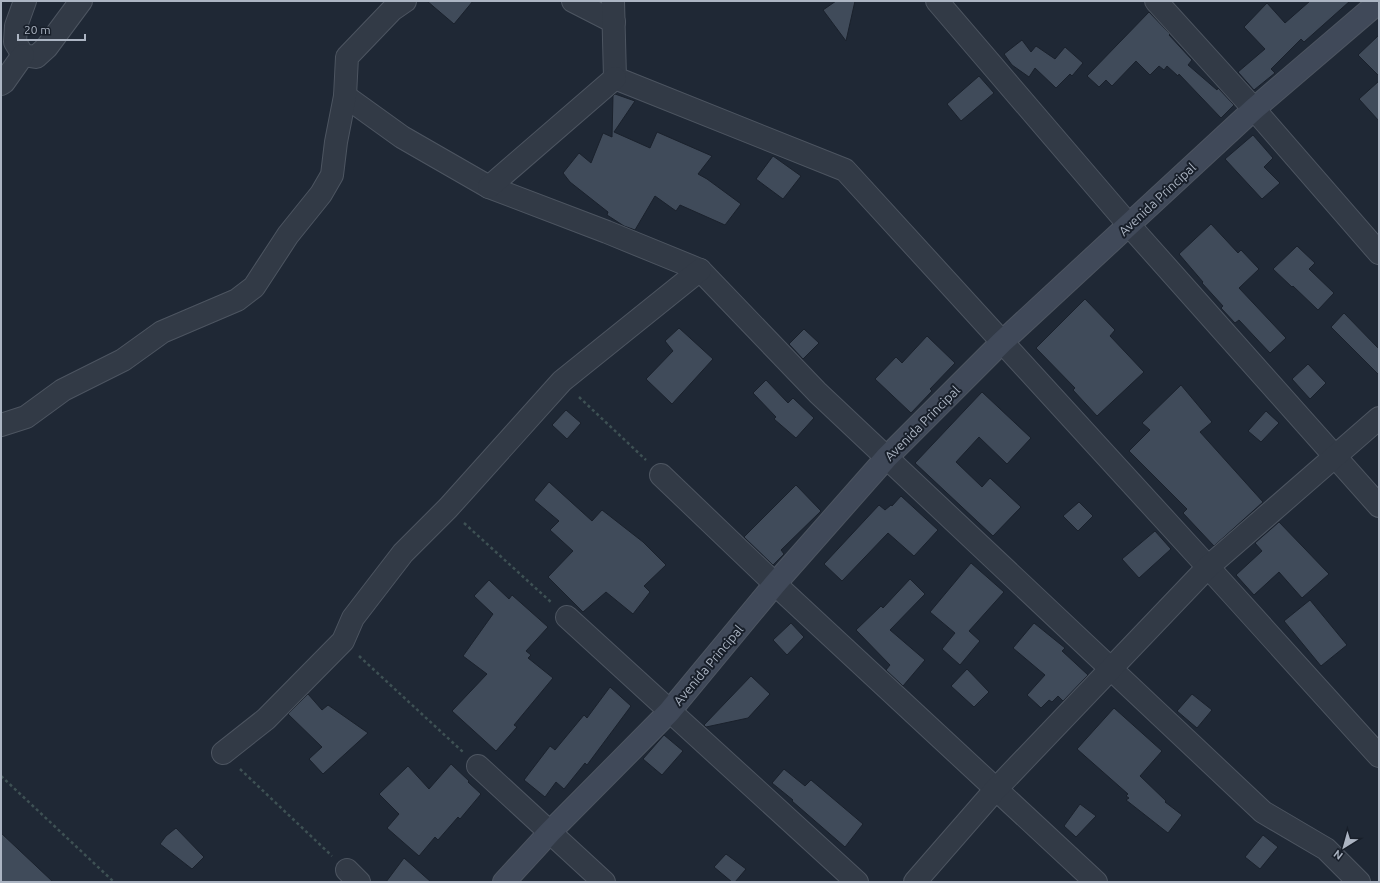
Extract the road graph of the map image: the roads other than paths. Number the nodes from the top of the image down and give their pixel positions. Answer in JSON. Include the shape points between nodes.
{"nodes":[{"id":1,"x":25,"y":1,"type":"edge"},
{"id":2,"x":81,"y":1,"type":"edge"},
{"id":3,"x":405,"y":1,"type":"edge"},
{"id":4,"x":573,"y":1,"type":"edge"},
{"id":5,"x":613,"y":1,"type":"edge"},
{"id":6,"x":1156,"y":1,"type":"edge"},
{"id":7,"x":1379,"y":2,"type":"edge"},
{"id":8,"x":945,"y":5,"type":"edge"},
{"id":9,"x":614,"y":22,"type":"junction"},
{"id":10,"x":23,"y":55,"type":"junction"},
{"id":11,"x":615,"y":78,"type":"junction"},
{"id":12,"x":1,"y":84,"type":"edge"},
{"id":13,"x":345,"y":96,"type":"junction"},
{"id":14,"x":1254,"y":109,"type":"junction"},
{"id":15,"x":490,"y":187,"type":"junction"},
{"id":16,"x":1129,"y":225,"type":"junction"},
{"id":17,"x":1379,"y":253,"type":"edge"},
{"id":18,"x":700,"y":270,"type":"junction"},
{"id":19,"x":1002,"y":342,"type":"junction"},
{"id":20,"x":1379,"y":418,"type":"edge"},
{"id":21,"x":1,"y":425,"type":"edge"},
{"id":22,"x":1334,"y":456,"type":"junction"},
{"id":23,"x":887,"y":458,"type":"junction"},
{"id":24,"x":661,"y":475,"type":"road end"},
{"id":25,"x":1379,"y":506,"type":"edge"},
{"id":26,"x":1208,"y":567,"type":"junction"},
{"id":27,"x":775,"y":584,"type":"junction"},
{"id":28,"x":567,"y":617,"type":"road end"},
{"id":29,"x":1112,"y":669,"type":"junction"},
{"id":30,"x":669,"y":712,"type":"junction"},
{"id":31,"x":223,"y":753,"type":"road end"},
{"id":32,"x":1379,"y":756,"type":"edge"},
{"id":33,"x":478,"y":766,"type":"road end"},
{"id":34,"x":996,"y":789,"type":"junction"},
{"id":35,"x":550,"y":832,"type":"junction"},
{"id":36,"x":504,"y":882,"type":"edge"},
{"id":37,"x":604,"y":882,"type":"edge"},
{"id":38,"x":857,"y":882,"type":"edge"},
{"id":39,"x":915,"y":882,"type":"edge"},
{"id":40,"x":1096,"y":882,"type":"edge"},
{"id":41,"x":1359,"y":882,"type":"edge"}],
"edges":[{"from":1,"to":10,"type":"street","via":[[16,26],[15,42]]},
{"from":2,"to":10,"type":"street","via":[[47,47],[36,57]]},
{"from":3,"to":13,"type":"street","via":[[392,10],[348,57]]},
{"from":4,"to":9,"type":"street"},
{"from":5,"to":9,"type":"street"},
{"from":6,"to":14,"type":"street"},
{"from":7,"to":14,"type":"street","name":"Avenida Principal"},
{"from":8,"to":16,"type":"street"},
{"from":9,"to":11,"type":"street"},
{"from":10,"to":12,"type":"street"},
{"from":11,"to":15,"type":"street"},
{"from":11,"to":19,"type":"street","via":[[845,170]]},
{"from":13,"to":15,"type":"street","via":[[402,138]]},
{"from":13,"to":21,"type":"street","via":[[332,175],[254,287],[237,300],[162,332],[123,360],[63,390],[26,417]]},
{"from":14,"to":16,"type":"street","name":"Avenida Principal"},
{"from":14,"to":17,"type":"street"},
{"from":15,"to":18,"type":"street"},
{"from":16,"to":19,"type":"street","name":"Avenida Principal"},
{"from":16,"to":22,"type":"street"},
{"from":18,"to":23,"type":"street","via":[[818,393]]},
{"from":18,"to":31,"type":"street","via":[[562,381],[448,508],[403,553],[353,618],[343,641],[266,718]]},
{"from":19,"to":23,"type":"street","name":"Avenida Principal"},
{"from":19,"to":26,"type":"street"},
{"from":20,"to":22,"type":"street"},
{"from":22,"to":25,"type":"street"},
{"from":22,"to":26,"type":"street"},
{"from":23,"to":27,"type":"street","name":"Avenida Principal"},
{"from":23,"to":29,"type":"street"},
{"from":24,"to":27,"type":"street"},
{"from":26,"to":29,"type":"street"},
{"from":26,"to":32,"type":"street"},
{"from":27,"to":30,"type":"street","name":"Avenida Principal"},
{"from":27,"to":34,"type":"street"},
{"from":28,"to":30,"type":"street"},
{"from":29,"to":34,"type":"street"},
{"from":29,"to":41,"type":"street","via":[[1263,812],[1326,849]]},
{"from":30,"to":35,"type":"street","name":"Avenida Principal"},
{"from":30,"to":38,"type":"street"},
{"from":33,"to":35,"type":"street"},
{"from":34,"to":39,"type":"street"},
{"from":34,"to":40,"type":"street"},
{"from":35,"to":36,"type":"street","name":"Avenida Principal"},
{"from":35,"to":37,"type":"street"}]}
